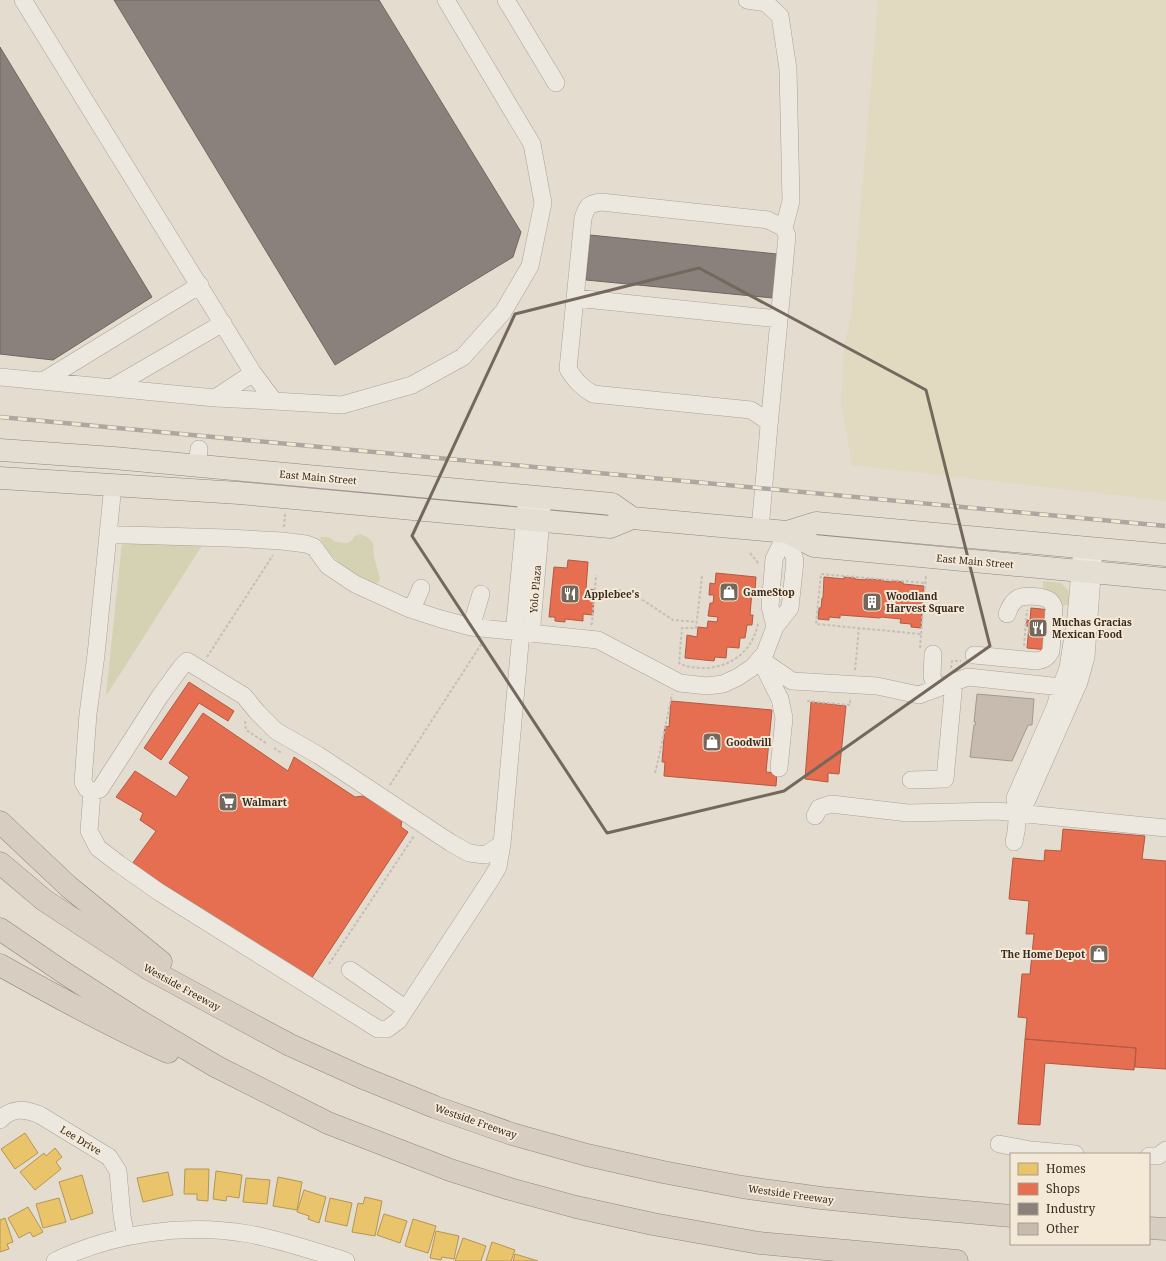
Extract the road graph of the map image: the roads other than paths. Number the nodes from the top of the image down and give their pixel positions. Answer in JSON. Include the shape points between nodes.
{"nodes":[{"id":1,"x":23,"y":0,"type":"edge"},
{"id":2,"x":446,"y":0,"type":"edge"},
{"id":3,"x":506,"y":0,"type":"edge"},
{"id":4,"x":747,"y":0,"type":"edge"},
{"id":5,"x":556,"y":83,"type":"dead end"},
{"id":6,"x":784,"y":228,"type":"junction"},
{"id":7,"x":200,"y":285,"type":"junction"},
{"id":8,"x":575,"y":298,"type":"junction"},
{"id":9,"x":779,"y":319,"type":"junction"},
{"id":10,"x":223,"y":323,"type":"junction"},
{"id":11,"x":254,"y":373,"type":"junction"},
{"id":12,"x":0,"y":377,"type":"edge"},
{"id":13,"x":43,"y":382,"type":"junction"},
{"id":14,"x":111,"y":388,"type":"junction"},
{"id":15,"x":216,"y":398,"type":"junction"},
{"id":16,"x":274,"y":401,"type":"junction"},
{"id":17,"x":769,"y":426,"type":"junction"},
{"id":18,"x":0,"y":450,"type":"edge"},
{"id":19,"x":0,"y":478,"type":"edge"},
{"id":20,"x":113,"y":485,"type":"junction"},
{"id":21,"x":535,"y":497,"type":"junction"},
{"id":22,"x":632,"y":518,"type":"junction"},
{"id":23,"x":533,"y":520,"type":"junction"},
{"id":24,"x":760,"y":529,"type":"junction"},
{"id":25,"x":787,"y":532,"type":"junction"},
{"id":26,"x":108,"y":535,"type":"junction"},
{"id":27,"x":1088,"y":548,"type":"junction"},
{"id":28,"x":1166,"y":556,"type":"edge"},
{"id":29,"x":1086,"y":572,"type":"junction"},
{"id":30,"x":1166,"y":579,"type":"edge"},
{"id":31,"x":421,"y":588,"type":"dead end"},
{"id":32,"x":481,"y":594,"type":"dead end"},
{"id":33,"x":410,"y":609,"type":"junction"},
{"id":34,"x":1007,"y":614,"type":"dead end"},
{"id":35,"x":471,"y":627,"type":"junction"},
{"id":36,"x":521,"y":632,"type":"junction"},
{"id":37,"x":934,"y":654,"type":"dead end"},
{"id":38,"x":974,"y":655,"type":"dead end"},
{"id":39,"x":760,"y":659,"type":"junction"},
{"id":40,"x":954,"y":682,"type":"junction"},
{"id":41,"x":1061,"y":687,"type":"junction"},
{"id":42,"x":936,"y":689,"type":"junction"},
{"id":43,"x":779,"y":768,"type":"dead end"},
{"id":44,"x":911,"y":780,"type":"dead end"},
{"id":45,"x":92,"y":792,"type":"junction"},
{"id":46,"x":1018,"y":813,"type":"junction"},
{"id":47,"x":815,"y":816,"type":"dead end"},
{"id":48,"x":0,"y":822,"type":"edge"},
{"id":49,"x":1166,"y":828,"type":"edge"},
{"id":50,"x":1014,"y":842,"type":"dead end"},
{"id":51,"x":502,"y":844,"type":"junction"},
{"id":52,"x":0,"y":863,"type":"edge"},
{"id":53,"x":0,"y":929,"type":"edge"},
{"id":54,"x":0,"y":965,"type":"edge"},
{"id":55,"x":350,"y":970,"type":"dead end"},
{"id":56,"x":219,"y":1007,"type":"junction"},
{"id":57,"x":406,"y":1009,"type":"junction"},
{"id":58,"x":0,"y":1120,"type":"edge"},
{"id":59,"x":328,"y":1123,"type":"junction"},
{"id":60,"x":999,"y":1144,"type":"dead end"},
{"id":61,"x":1166,"y":1150,"type":"edge"},
{"id":62,"x":1064,"y":1153,"type":"edge"},
{"id":63,"x":1150,"y":1156,"type":"edge"},
{"id":64,"x":1010,"y":1216,"type":"edge"},
{"id":65,"x":1150,"y":1228,"type":"edge"},
{"id":66,"x":1166,"y":1229,"type":"edge"},
{"id":67,"x":126,"y":1237,"type":"junction"},
{"id":68,"x":55,"y":1261,"type":"edge"},
{"id":69,"x":346,"y":1261,"type":"edge"},
{"id":70,"x":957,"y":1261,"type":"edge"}],
"edges":[{"from":1,"to":7,"type":"street"},
{"from":2,"to":16,"type":"street","via":[[532,144],[543,203],[530,266],[503,312],[463,357],[412,385],[342,405]]},
{"from":3,"to":5,"type":"street"},
{"from":4,"to":6,"type":"street","via":[[766,3],[780,16],[788,69],[790,140],[791,201]]},
{"from":6,"to":8,"type":"street","via":[[768,220],[591,203],[582,218]]},
{"from":6,"to":9,"type":"street","via":[[787,236]]},
{"from":7,"to":10,"type":"street"},
{"from":7,"to":13,"type":"street"},
{"from":8,"to":9,"type":"street"},
{"from":8,"to":17,"type":"street","via":[[568,369],[582,388],[593,394],[751,410],[766,420]]},
{"from":9,"to":17,"type":"street"},
{"from":10,"to":11,"type":"street"},
{"from":10,"to":14,"type":"street"},
{"from":11,"to":15,"type":"street"},
{"from":11,"to":16,"type":"street"},
{"from":12,"to":13,"type":"street"},
{"from":13,"to":14,"type":"street"},
{"from":14,"to":15,"type":"street"},
{"from":15,"to":16,"type":"street"},
{"from":17,"to":24,"type":"street"},
{"from":18,"to":21,"type":"main road","name":"East Main Street","via":[[198,457]]},
{"from":19,"to":20,"type":"main road","name":"East Main Street"},
{"from":20,"to":23,"type":"main road","name":"East Main Street","via":[[239,493]]},
{"from":20,"to":26,"type":"street"},
{"from":21,"to":22,"type":"main road","name":"East Main Street","via":[[612,504]]},
{"from":21,"to":23,"type":"street","name":"Yolo Plaza"},
{"from":22,"to":23,"type":"main road","name":"East Main Street","via":[[610,527]]},
{"from":22,"to":24,"type":"main road","name":"East Main Street"},
{"from":23,"to":36,"type":"street","name":"Yolo Plaza","via":[[515,623]]},
{"from":24,"to":25,"type":"main road","name":"East Main Street"},
{"from":25,"to":27,"type":"main road","name":"East Main Street","via":[[816,523]]},
{"from":25,"to":29,"type":"main road","name":"East Main Street","via":[[814,546]]},
{"from":25,"to":39,"type":"street","via":[[774,559],[770,606],[775,627]]},
{"from":26,"to":33,"type":"street","via":[[306,544],[314,547],[328,566],[355,584]]},
{"from":26,"to":45,"type":"street","via":[[83,782],[86,789]]},
{"from":27,"to":28,"type":"main road","name":"East Main Street"},
{"from":27,"to":29,"type":"street"},
{"from":29,"to":30,"type":"main road","name":"East Main Street"},
{"from":29,"to":41,"type":"street","via":[[1070,659]]},
{"from":29,"to":46,"type":"street","via":[[1086,657],[1079,682],[1027,800]]},
{"from":31,"to":33,"type":"street"},
{"from":32,"to":35,"type":"street"},
{"from":33,"to":35,"type":"street"},
{"from":34,"to":38,"type":"street","via":[[1014,601],[1024,596],[1041,597],[1052,602],[1054,608],[1049,655],[1042,660]]},
{"from":35,"to":36,"type":"street"},
{"from":36,"to":39,"type":"street","via":[[598,640],[678,682],[707,686],[723,684],[738,677]]},
{"from":36,"to":51,"type":"street"},
{"from":37,"to":42,"type":"street","via":[[932,676]]},
{"from":39,"to":42,"type":"street","via":[[792,681],[877,686],[919,695]]},
{"from":39,"to":43,"type":"street","via":[[780,699],[784,718]]},
{"from":40,"to":41,"type":"street","via":[[968,677]]},
{"from":40,"to":42,"type":"street"},
{"from":40,"to":44,"type":"street","via":[[946,779]]},
{"from":41,"to":46,"type":"street","via":[[1055,707],[1014,798]]},
{"from":45,"to":51,"type":"street","via":[[100,789],[160,696],[187,662],[244,696],[276,731],[318,755],[445,839],[469,852],[485,855]]},
{"from":45,"to":57,"type":"street","via":[[89,831],[98,848],[124,868],[378,1029],[387,1029],[398,1021]]},
{"from":46,"to":47,"type":"street","via":[[908,813],[831,804],[819,808]]},
{"from":46,"to":49,"type":"street"},
{"from":46,"to":50,"type":"street"},
{"from":48,"to":56,"type":"highway","via":[[69,887]]},
{"from":51,"to":57,"type":"street","via":[[498,867]]},
{"from":52,"to":56,"type":"highway","name":"Westside Freeway","via":[[44,900],[149,969]]},
{"from":53,"to":59,"type":"highway","via":[[136,1019],[217,1067]]},
{"from":54,"to":59,"type":"highway","via":[[129,1035]]},
{"from":55,"to":57,"type":"street"},
{"from":56,"to":64,"type":"highway","name":"Westside Freeway","via":[[290,1044],[435,1107],[512,1134],[565,1148],[663,1172],[742,1187],[821,1198]]},
{"from":58,"to":67,"type":"street","name":"Lee Drive","via":[[15,1111],[28,1110],[109,1157],[118,1171]]},
{"from":59,"to":70,"type":"highway","via":[[450,1170],[510,1189],[653,1224],[759,1243]]},
{"from":60,"to":62,"type":"street"},
{"from":61,"to":63,"type":"street","via":[[1158,1156]]},
{"from":65,"to":66,"type":"highway"},
{"from":67,"to":68,"type":"street","via":[[85,1248]]},
{"from":67,"to":69,"type":"street","via":[[189,1230],[248,1234]]}]}
